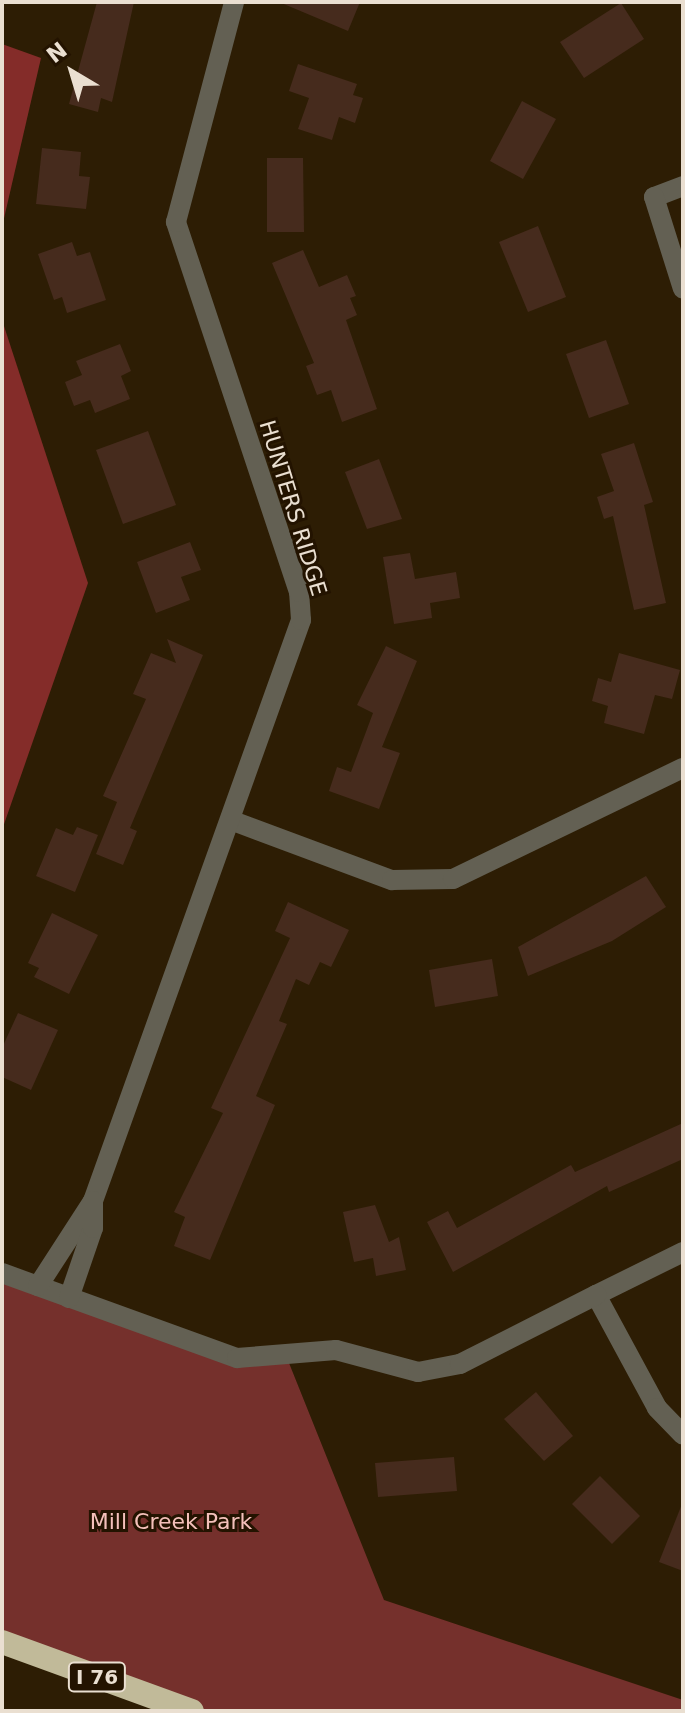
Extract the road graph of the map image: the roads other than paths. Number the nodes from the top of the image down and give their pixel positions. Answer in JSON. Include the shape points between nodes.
{"nodes":[{"id":1,"x":234,"y":2,"type":"edge"},
{"id":2,"x":683,"y":186,"type":"edge"},
{"id":3,"x":683,"y":289,"type":"edge"},
{"id":4,"x":683,"y":768,"type":"edge"},
{"id":5,"x":233,"y":821,"type":"junction"},
{"id":6,"x":93,"y":1201,"type":"junction"},
{"id":7,"x":683,"y":1252,"type":"edge"},
{"id":8,"x":2,"y":1273,"type":"edge"},
{"id":9,"x":38,"y":1286,"type":"junction"},
{"id":10,"x":596,"y":1295,"type":"junction"},
{"id":11,"x":69,"y":1298,"type":"junction"},
{"id":12,"x":683,"y":1435,"type":"edge"},
{"id":13,"x":2,"y":1642,"type":"edge"},
{"id":14,"x":192,"y":1711,"type":"edge"}],
"edges":[{"from":1,"to":5,"type":"street","name":"HUNTERS RIDGE","via":[[176,222],[299,592],[301,620]]},
{"from":2,"to":3,"type":"street","via":[[654,197]]},
{"from":4,"to":5,"type":"street","via":[[453,879],[392,880]]},
{"from":5,"to":6,"type":"street","name":"HUNTERS RIDGE"},
{"from":6,"to":9,"type":"street","name":"HUNTERS RIDGE"},
{"from":6,"to":11,"type":"street","name":"HUNTERS RIDGE","via":[[93,1228]]},
{"from":7,"to":10,"type":"street"},
{"from":8,"to":9,"type":"street"},
{"from":9,"to":11,"type":"street"},
{"from":10,"to":11,"type":"street","via":[[460,1364],[418,1372],[336,1350],[237,1358]]},
{"from":10,"to":12,"type":"street","via":[[657,1408]]},
{"from":13,"to":14,"type":"highway","number":"I 76"}]}
